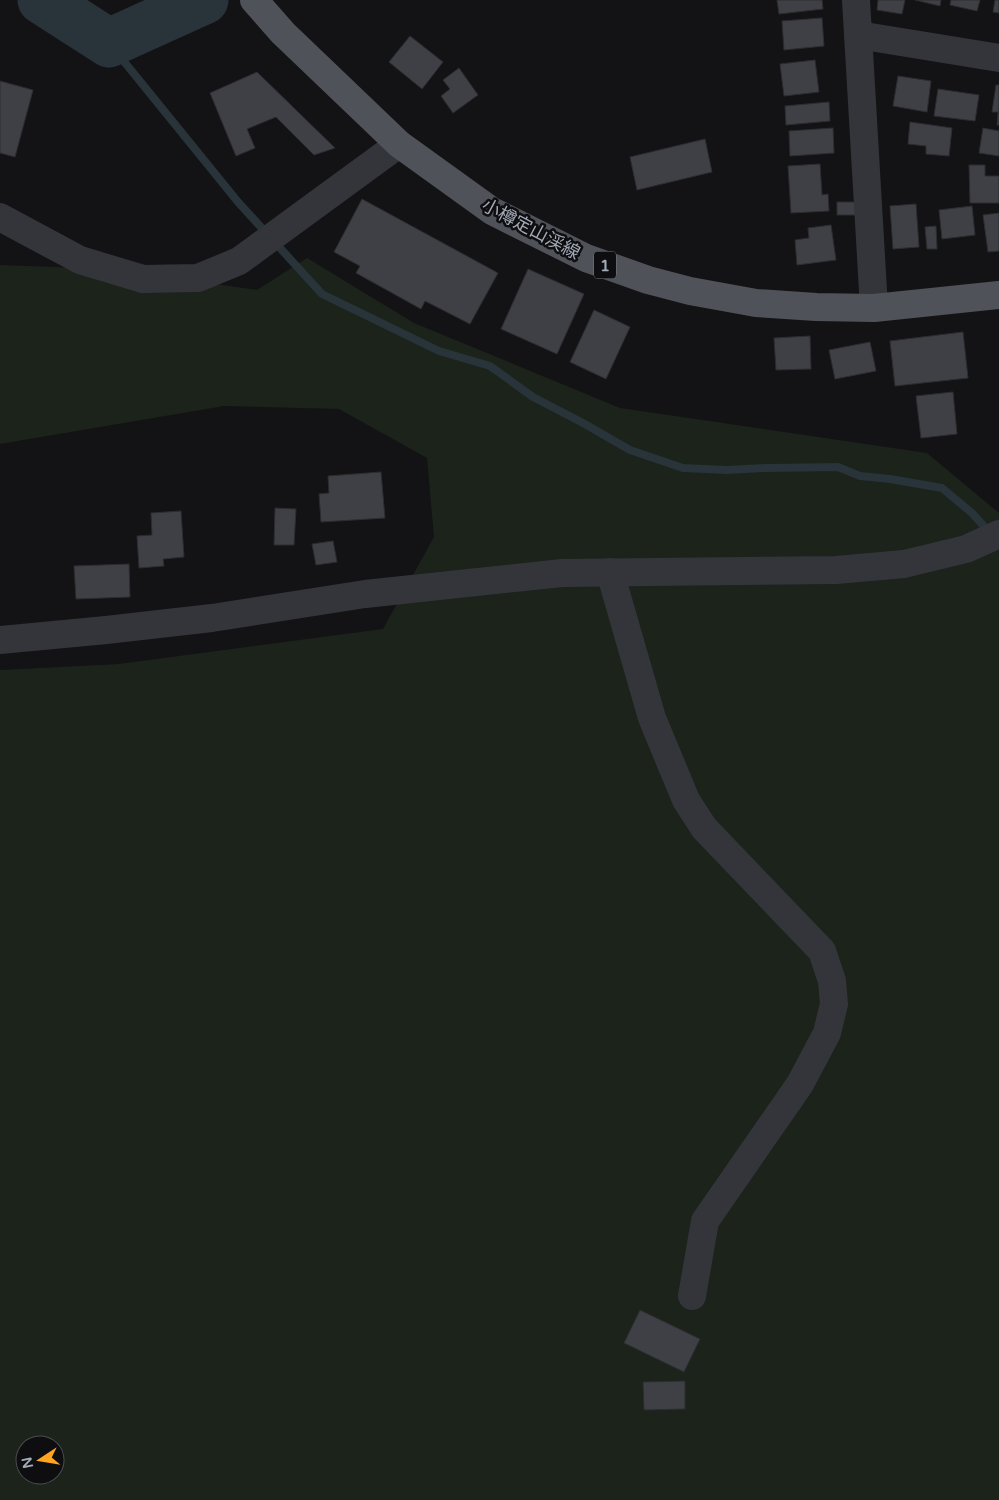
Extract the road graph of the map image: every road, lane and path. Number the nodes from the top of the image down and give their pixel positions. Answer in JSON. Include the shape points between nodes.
{"nodes":[{"id":1,"x":254,"y":0,"type":"edge"},
{"id":2,"x":856,"y":0,"type":"edge"},
{"id":3,"x":858,"y":35,"type":"junction"},
{"id":4,"x":999,"y":58,"type":"edge"},
{"id":5,"x":399,"y":144,"type":"junction"},
{"id":6,"x":0,"y":217,"type":"edge"},
{"id":7,"x":999,"y":295,"type":"edge"},
{"id":8,"x":874,"y":308,"type":"junction"},
{"id":9,"x":999,"y":534,"type":"edge"},
{"id":10,"x":610,"y":572,"type":"junction"},
{"id":11,"x":0,"y":640,"type":"edge"},
{"id":12,"x":692,"y":1296,"type":"dead end"}],
"edges":[{"from":1,"to":5,"type":"main road","name":"小樽定山渓線","number":"1"},
{"from":2,"to":3,"type":"street"},
{"from":3,"to":4,"type":"street"},
{"from":3,"to":8,"type":"street"},
{"from":5,"to":6,"type":"street","via":[[239,261],[198,278],[143,279],[80,260]]},
{"from":5,"to":8,"type":"main road","name":"小樽定山渓線","number":"1","via":[[492,211],[586,258],[648,280],[756,303]]},
{"from":7,"to":8,"type":"main road","name":"小樽定山渓線","number":"1"},
{"from":9,"to":10,"type":"street","via":[[966,549],[904,564],[836,570]]},
{"from":10,"to":11,"type":"street","via":[[562,573],[365,594],[212,618]]},
{"from":10,"to":12,"type":"street","via":[[652,718],[686,800],[704,828],[822,951],[832,981],[834,1004],[827,1033],[800,1084],[705,1221]]}]}
